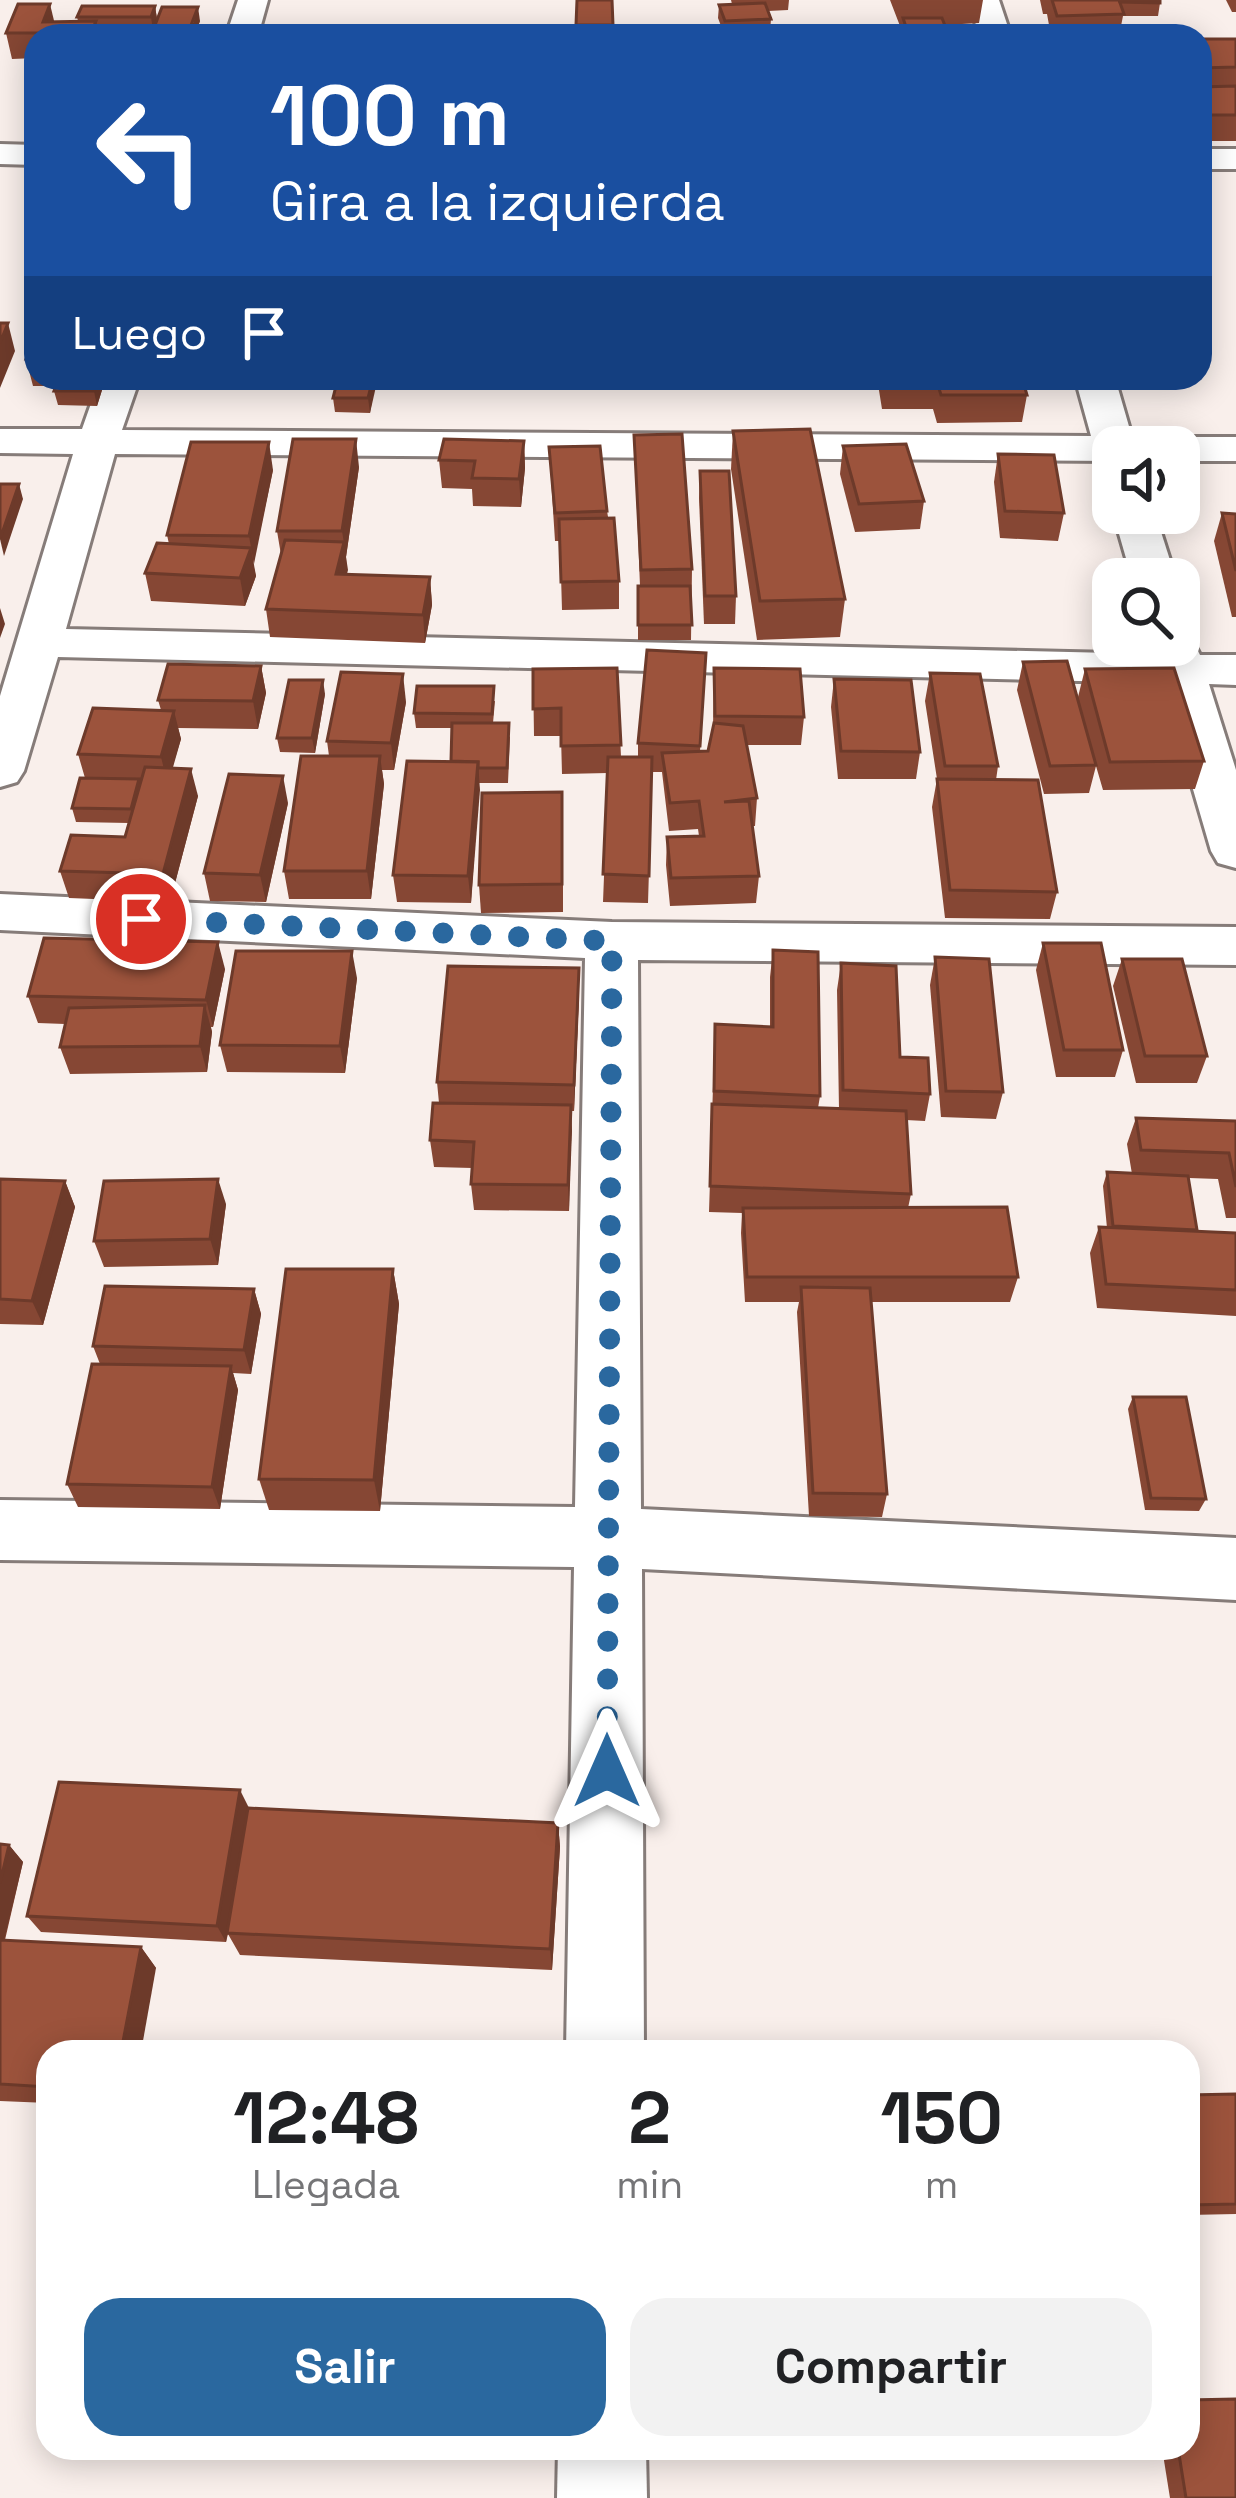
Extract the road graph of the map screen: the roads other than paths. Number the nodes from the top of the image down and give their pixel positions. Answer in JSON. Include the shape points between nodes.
{"nodes":[{"id":1,"x":116,"y":390,"type":"edge"},
{"id":2,"x":1097,"y":390,"type":"edge"},
{"id":3,"x":1107,"y":426,"type":"edge"},
{"id":4,"x":0,"y":441,"type":"edge"},
{"id":5,"x":96,"y":443,"type":"junction"},
{"id":6,"x":1092,"y":448,"type":"edge"},
{"id":7,"x":1200,"y":449,"type":"edge"},
{"id":8,"x":1236,"y":449,"type":"edge"},
{"id":9,"x":43,"y":644,"type":"junction"},
{"id":10,"x":1092,"y":656,"type":"edge"},
{"id":11,"x":1200,"y":662,"type":"edge"},
{"id":12,"x":1181,"y":666,"type":"edge"},
{"id":13,"x":1236,"y":670,"type":"edge"},
{"id":14,"x":0,"y":772,"type":"edge"},
{"id":15,"x":1236,"y":850,"type":"edge"},
{"id":16,"x":0,"y":912,"type":"edge"},
{"id":17,"x":612,"y":941,"type":"junction"},
{"id":18,"x":1236,"y":946,"type":"edge"},
{"id":19,"x":0,"y":1530,"type":"edge"},
{"id":20,"x":609,"y":1538,"type":"junction"},
{"id":21,"x":1236,"y":1569,"type":"edge"},
{"id":22,"x":605,"y":2040,"type":"edge"},
{"id":23,"x":602,"y":2460,"type":"edge"},
{"id":24,"x":602,"y":2498,"type":"edge"}],
"edges":[{"from":1,"to":5,"type":"street"},
{"from":2,"to":3,"type":"street"},
{"from":4,"to":5,"type":"street"},
{"from":5,"to":6,"type":"street"},
{"from":5,"to":9,"type":"street"},
{"from":7,"to":8,"type":"street"},
{"from":9,"to":10,"type":"street"},
{"from":9,"to":14,"type":"street"},
{"from":11,"to":13,"type":"street"},
{"from":12,"to":15,"type":"street"},
{"from":16,"to":17,"type":"street"},
{"from":17,"to":18,"type":"street"},
{"from":17,"to":20,"type":"street"},
{"from":19,"to":20,"type":"street"},
{"from":20,"to":21,"type":"street"},
{"from":20,"to":22,"type":"street"},
{"from":23,"to":24,"type":"street"}]}
